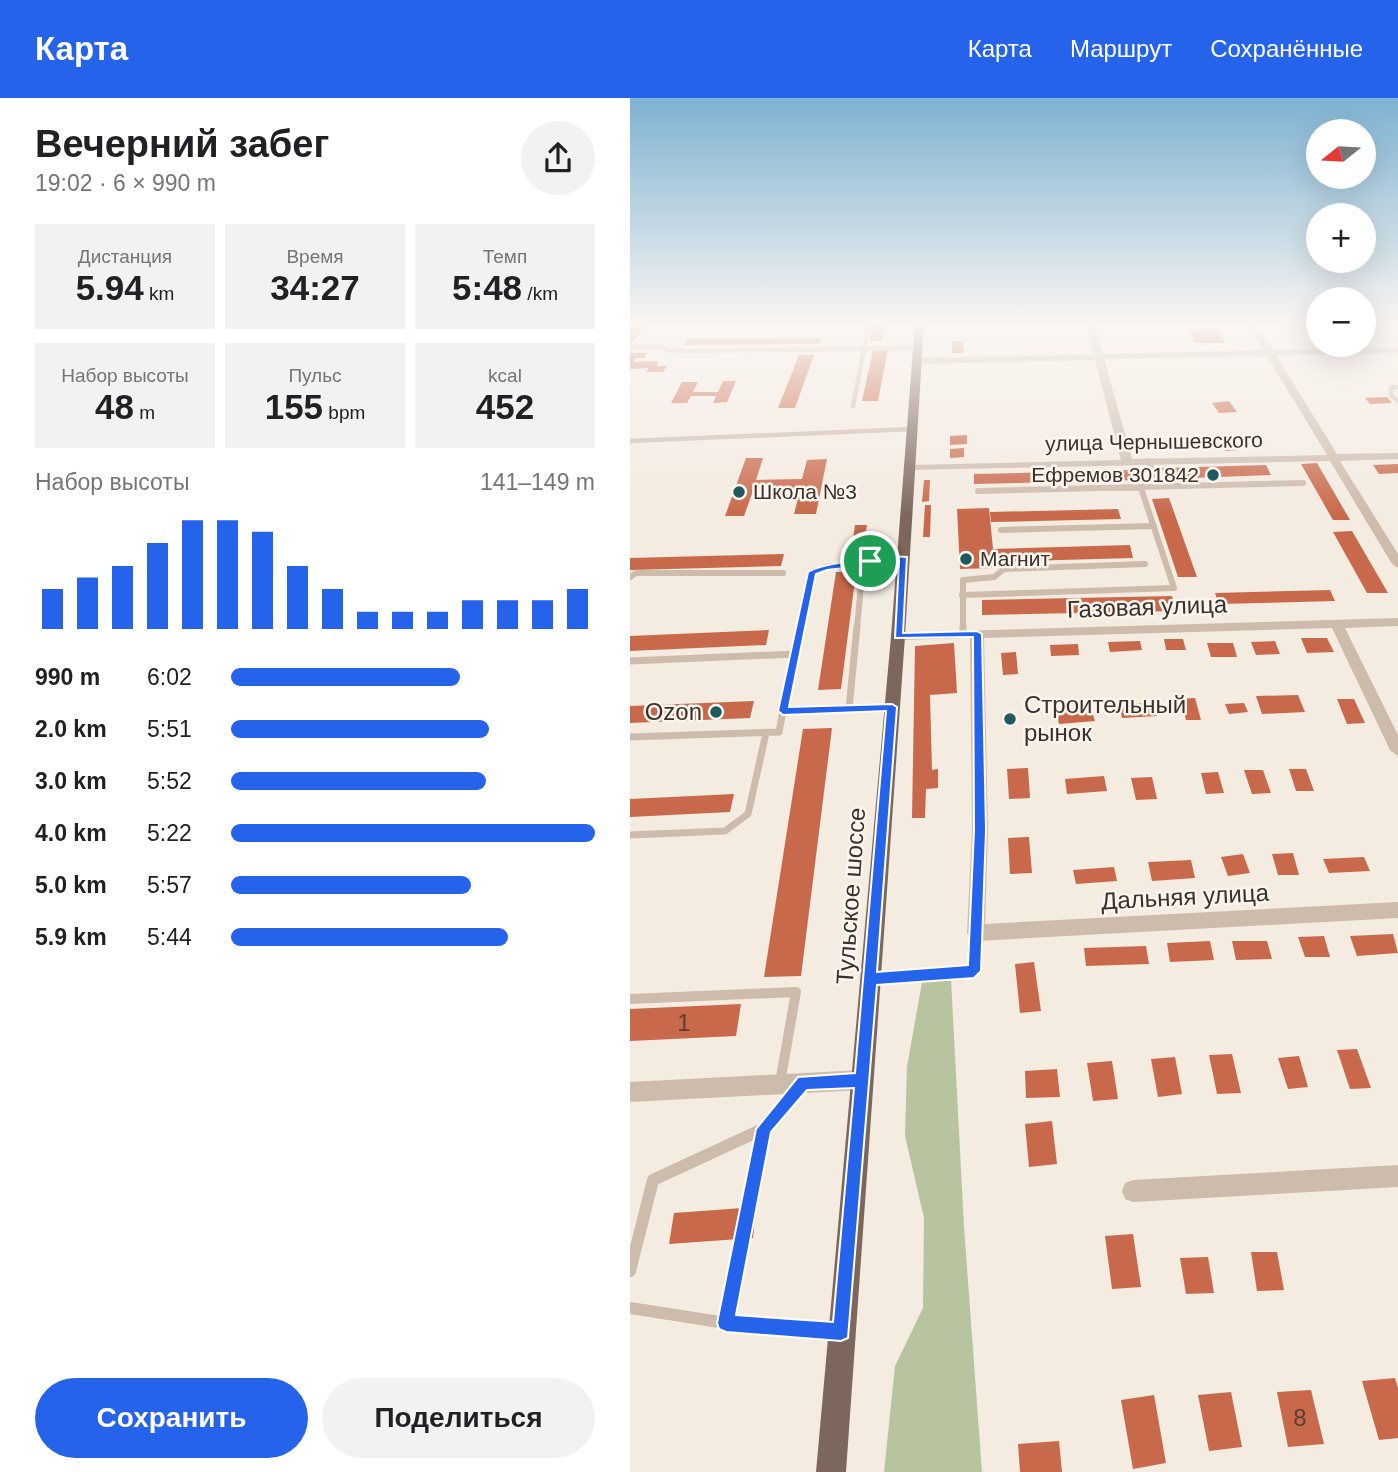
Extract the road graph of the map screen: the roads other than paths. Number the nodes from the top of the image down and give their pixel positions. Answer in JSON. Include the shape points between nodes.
{"nodes":[{"id":1,"x":857,"y":387,"type":"edge"},
{"id":2,"x":915,"y":387,"type":"edge"},
{"id":3,"x":1107,"y":387,"type":"edge"},
{"id":4,"x":1291,"y":387,"type":"edge"},
{"id":5,"x":1398,"y":387,"type":"edge"},
{"id":6,"x":1398,"y":401,"type":"edge"},
{"id":7,"x":853,"y":406,"type":"dead end"},
{"id":8,"x":912,"y":429,"type":"junction"},
{"id":9,"x":630,"y":441,"type":"edge"},
{"id":10,"x":1398,"y":456,"type":"edge"},
{"id":11,"x":1335,"y":457,"type":"junction"},
{"id":12,"x":1127,"y":461,"type":"junction"},
{"id":13,"x":1149,"y":461,"type":"junction"},
{"id":14,"x":911,"y":468,"type":"junction"},
{"id":15,"x":1303,"y":482,"type":"dead end"},
{"id":16,"x":1156,"y":487,"type":"junction"},
{"id":17,"x":1141,"y":488,"type":"junction"},
{"id":18,"x":978,"y":491,"type":"dead end"},
{"id":19,"x":1154,"y":526,"type":"junction"},
{"id":20,"x":1000,"y":530,"type":"dead end"},
{"id":21,"x":904,"y":559,"type":"junction"},
{"id":22,"x":1144,"y":564,"type":"dead end"},
{"id":23,"x":1398,"y":564,"type":"edge"},
{"id":24,"x":863,"y":565,"type":"junction"},
{"id":25,"x":783,"y":573,"type":"dead end"},
{"id":26,"x":630,"y":577,"type":"edge"},
{"id":27,"x":962,"y":594,"type":"junction"},
{"id":28,"x":1398,"y":622,"type":"edge"},
{"id":29,"x":1337,"y":624,"type":"junction"},
{"id":30,"x":970,"y":634,"type":"junction"},
{"id":31,"x":898,"y":636,"type":"junction"},
{"id":32,"x":795,"y":654,"type":"junction"},
{"id":33,"x":630,"y":661,"type":"edge"},
{"id":34,"x":892,"y":707,"type":"junction"},
{"id":35,"x":849,"y":709,"type":"junction"},
{"id":36,"x":783,"y":711,"type":"junction"},
{"id":37,"x":766,"y":733,"type":"junction"},
{"id":38,"x":630,"y":737,"type":"edge"},
{"id":39,"x":1398,"y":750,"type":"edge"},
{"id":40,"x":630,"y":835,"type":"edge"},
{"id":41,"x":1398,"y":909,"type":"edge"},
{"id":42,"x":976,"y":933,"type":"junction"},
{"id":43,"x":871,"y":979,"type":"junction"},
{"id":44,"x":630,"y":999,"type":"edge"},
{"id":45,"x":862,"y":1080,"type":"junction"},
{"id":46,"x":803,"y":1082,"type":"junction"},
{"id":47,"x":780,"y":1083,"type":"junction"},
{"id":48,"x":630,"y":1092,"type":"edge"},
{"id":49,"x":764,"y":1129,"type":"junction"},
{"id":50,"x":1398,"y":1176,"type":"edge"},
{"id":51,"x":1133,"y":1191,"type":"dead end"},
{"id":52,"x":630,"y":1271,"type":"edge"},
{"id":53,"x":630,"y":1308,"type":"edge"},
{"id":54,"x":726,"y":1323,"type":"junction"},
{"id":55,"x":841,"y":1332,"type":"junction"},
{"id":56,"x":831,"y":1472,"type":"edge"}],
"edges":[{"from":1,"to":7,"type":"lane"},
{"from":2,"to":8,"type":"main road","name":"Тульское шоссе"},
{"from":3,"to":12,"type":"street"},
{"from":4,"to":11,"type":"street"},
{"from":5,"to":6,"type":"lane","via":[[1391,388],[1391,395]]},
{"from":8,"to":9,"type":"lane"},
{"from":8,"to":14,"type":"main road","name":"Тульское шоссе"},
{"from":10,"to":11,"type":"street","name":"улица Чернышевского"},
{"from":11,"to":13,"type":"street","name":"улица Чернышевского"},
{"from":11,"to":23,"type":"street"},
{"from":12,"to":13,"type":"street","name":"улица Чернышевского"},
{"from":12,"to":14,"type":"street","name":"улица Чернышевского"},
{"from":13,"to":16,"type":"lane"},
{"from":14,"to":21,"type":"main road","name":"Тульское шоссе"},
{"from":15,"to":16,"type":"lane"},
{"from":16,"to":17,"type":"lane"},
{"from":17,"to":18,"type":"lane"},
{"from":17,"to":19,"type":"lane"},
{"from":19,"to":20,"type":"lane"},
{"from":19,"to":27,"type":"lane","via":[[1174,588]]},
{"from":21,"to":24,"type":"lane"},
{"from":21,"to":31,"type":"main road","name":"Тульское шоссе"},
{"from":22,"to":27,"type":"lane","via":[[1004,569],[994,577],[963,580]]},
{"from":24,"to":32,"type":"lane","via":[[812,572]]},
{"from":24,"to":35,"type":"lane"},
{"from":25,"to":26,"type":"lane","via":[[636,573]]},
{"from":27,"to":30,"type":"lane"},
{"from":28,"to":29,"type":"street","name":"Газовая улица"},
{"from":29,"to":30,"type":"street","name":"Газовая улица"},
{"from":29,"to":39,"type":"street"},
{"from":30,"to":31,"type":"street","name":"Газовая улица"},
{"from":30,"to":42,"type":"street","via":[[980,830]]},
{"from":31,"to":34,"type":"main road","name":"Тульское шоссе"},
{"from":32,"to":33,"type":"lane"},
{"from":32,"to":36,"type":"lane"},
{"from":34,"to":35,"type":"lane"},
{"from":34,"to":43,"type":"main road","name":"Тульское шоссе"},
{"from":35,"to":36,"type":"lane"},
{"from":36,"to":37,"type":"lane","via":[[779,732]]},
{"from":37,"to":38,"type":"lane"},
{"from":37,"to":40,"type":"lane","via":[[748,814],[725,831]]},
{"from":41,"to":42,"type":"street","name":"Дальняя улица"},
{"from":42,"to":43,"type":"lane","via":[[974,971]]},
{"from":43,"to":45,"type":"main road","name":"Тульское шоссе"},
{"from":44,"to":47,"type":"lane","via":[[796,992]]},
{"from":45,"to":46,"type":"street"},
{"from":45,"to":55,"type":"main road","name":"Тульское шоссе"},
{"from":46,"to":47,"type":"street"},
{"from":46,"to":49,"type":"lane"},
{"from":47,"to":48,"type":"street"},
{"from":49,"to":52,"type":"lane","via":[[653,1180]]},
{"from":49,"to":54,"type":"lane"},
{"from":50,"to":51,"type":"street"},
{"from":53,"to":54,"type":"lane"},
{"from":54,"to":55,"type":"lane"},
{"from":55,"to":56,"type":"main road","name":"Тульское шоссе"}]}
